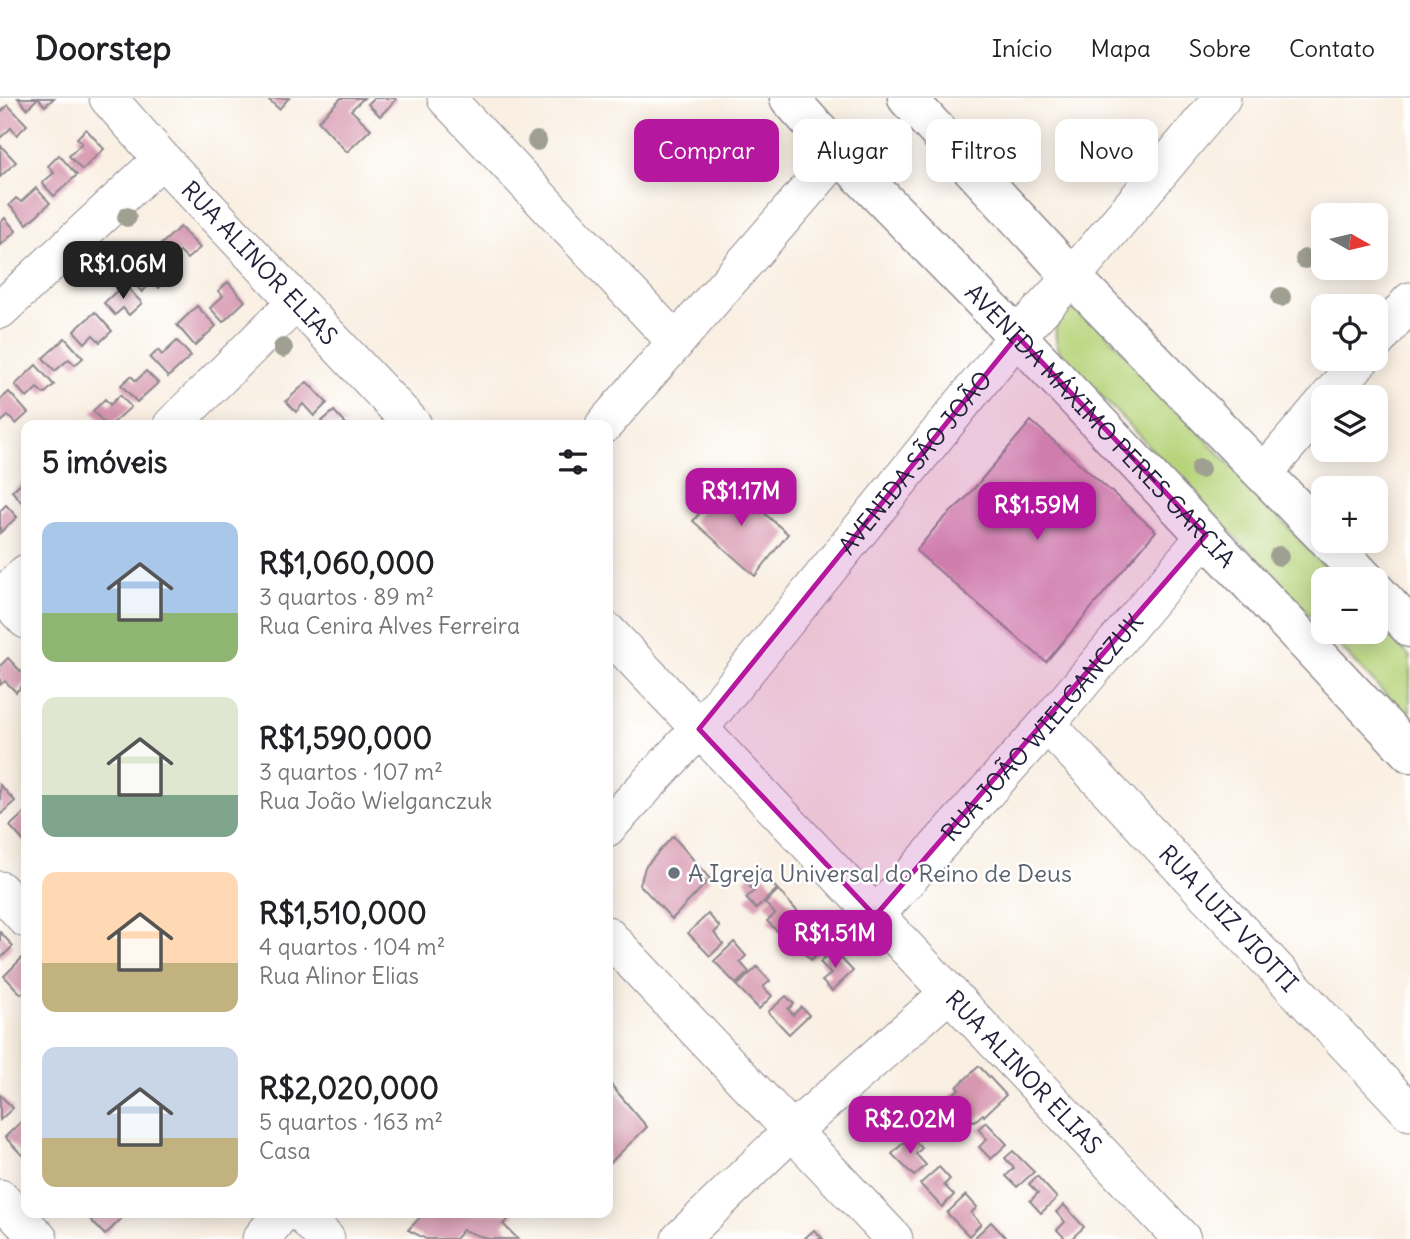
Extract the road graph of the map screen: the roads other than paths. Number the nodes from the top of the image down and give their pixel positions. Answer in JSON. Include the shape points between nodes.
{"nodes":[{"id":1,"x":108,"y":98,"type":"edge"},
{"id":2,"x":446,"y":98,"type":"edge"},
{"id":3,"x":789,"y":98,"type":"edge"},
{"id":4,"x":907,"y":98,"type":"edge"},
{"id":5,"x":1222,"y":98,"type":"edge"},
{"id":6,"x":808,"y":119,"type":"edge"},
{"id":7,"x":162,"y":159,"type":"junction"},
{"id":8,"x":815,"y":182,"type":"edge"},
{"id":9,"x":866,"y":182,"type":"edge"},
{"id":10,"x":1072,"y":276,"type":"junction"},
{"id":11,"x":1410,"y":301,"type":"edge"},
{"id":12,"x":296,"y":302,"type":"junction"},
{"id":13,"x":0,"y":310,"type":"edge"},
{"id":14,"x":1388,"y":328,"type":"edge"},
{"id":15,"x":1017,"y":336,"type":"junction"},
{"id":16,"x":676,"y":342,"type":"junction"},
{"id":17,"x":1351,"y":371,"type":"edge"},
{"id":18,"x":1339,"y":385,"type":"edge"},
{"id":19,"x":1311,"y":418,"type":"edge"},
{"id":20,"x":177,"y":420,"type":"edge"},
{"id":21,"x":408,"y":420,"type":"edge"},
{"id":22,"x":608,"y":420,"type":"edge"},
{"id":23,"x":1265,"y":472,"type":"junction"},
{"id":24,"x":1311,"y":522,"type":"edge"},
{"id":25,"x":1206,"y":535,"type":"junction"},
{"id":26,"x":1340,"y":553,"type":"edge"},
{"id":27,"x":1353,"y":567,"type":"edge"},
{"id":28,"x":1388,"y":604,"type":"edge"},
{"id":29,"x":1410,"y":628,"type":"edge"},
{"id":30,"x":613,"y":637,"type":"edge"},
{"id":31,"x":1046,"y":724,"type":"junction"},
{"id":32,"x":699,"y":729,"type":"junction"},
{"id":33,"x":1410,"y":753,"type":"edge"},
{"id":34,"x":613,"y":822,"type":"edge"},
{"id":35,"x":0,"y":890,"type":"edge"},
{"id":36,"x":21,"y":913,"type":"edge"},
{"id":37,"x":875,"y":916,"type":"junction"},
{"id":38,"x":613,"y":940,"type":"edge"},
{"id":39,"x":949,"y":993,"type":"junction"},
{"id":40,"x":1410,"y":1112,"type":"edge"},
{"id":41,"x":791,"y":1132,"type":"junction"},
{"id":42,"x":0,"y":1198,"type":"edge"},
{"id":43,"x":278,"y":1218,"type":"edge"},
{"id":44,"x":305,"y":1218,"type":"edge"},
{"id":45,"x":39,"y":1239,"type":"edge"},
{"id":46,"x":261,"y":1239,"type":"edge"},
{"id":47,"x":326,"y":1239,"type":"edge"},
{"id":48,"x":680,"y":1239,"type":"edge"},
{"id":49,"x":894,"y":1239,"type":"edge"},
{"id":50,"x":1182,"y":1239,"type":"edge"}],
"edges":[{"from":1,"to":7,"type":"street","name":"RUA ALINOR ELIAS"},
{"from":2,"to":16,"type":"street"},
{"from":3,"to":6,"type":"main road","name":"AVENIDA MÁXIMO PERES GARCIA"},
{"from":4,"to":10,"type":"main road"},
{"from":5,"to":10,"type":"street","name":"AVENIDA SÃO JOÃO"},
{"from":7,"to":12,"type":"street","name":"RUA ALINOR ELIAS"},
{"from":7,"to":13,"type":"street"},
{"from":8,"to":16,"type":"street"},
{"from":9,"to":15,"type":"main road","name":"AVENIDA MÁXIMO PERES GARCIA"},
{"from":10,"to":15,"type":"street","name":"AVENIDA SÃO JOÃO"},
{"from":10,"to":23,"type":"main road"},
{"from":11,"to":14,"type":"street"},
{"from":12,"to":20,"type":"street"},
{"from":12,"to":21,"type":"street","name":"RUA ALINOR ELIAS"},
{"from":15,"to":25,"type":"main road","name":"AVENIDA MÁXIMO PERES GARCIA"},
{"from":15,"to":32,"type":"street","name":"AVENIDA SÃO JOÃO"},
{"from":16,"to":22,"type":"street"},
{"from":17,"to":18,"type":"street"},
{"from":19,"to":23,"type":"street"},
{"from":23,"to":24,"type":"main road"},
{"from":25,"to":31,"type":"street","name":"RUA JOÃO WIELGANCZUK"},
{"from":25,"to":33,"type":"main road","name":"AVENIDA MÁXIMO PERES GARCIA"},
{"from":26,"to":27,"type":"main road"},
{"from":28,"to":29,"type":"main road"},
{"from":30,"to":32,"type":"street","name":"RUA ALINOR ELIAS"},
{"from":31,"to":37,"type":"street","name":"RUA JOÃO WIELGANCZUK"},
{"from":31,"to":40,"type":"street","name":"RUA LUIZ VIOTTI"},
{"from":32,"to":34,"type":"street","name":"AVENIDA SÃO JOÃO"},
{"from":32,"to":37,"type":"street","name":"RUA ALINOR ELIAS"},
{"from":35,"to":36,"type":"street"},
{"from":37,"to":39,"type":"street","name":"RUA ALINOR ELIAS"},
{"from":38,"to":41,"type":"street"},
{"from":39,"to":41,"type":"street"},
{"from":39,"to":50,"type":"street","name":"RUA ALINOR ELIAS"},
{"from":41,"to":48,"type":"street"},
{"from":41,"to":49,"type":"street"},
{"from":42,"to":45,"type":"street"},
{"from":43,"to":46,"type":"street"},
{"from":44,"to":47,"type":"street"}]}
